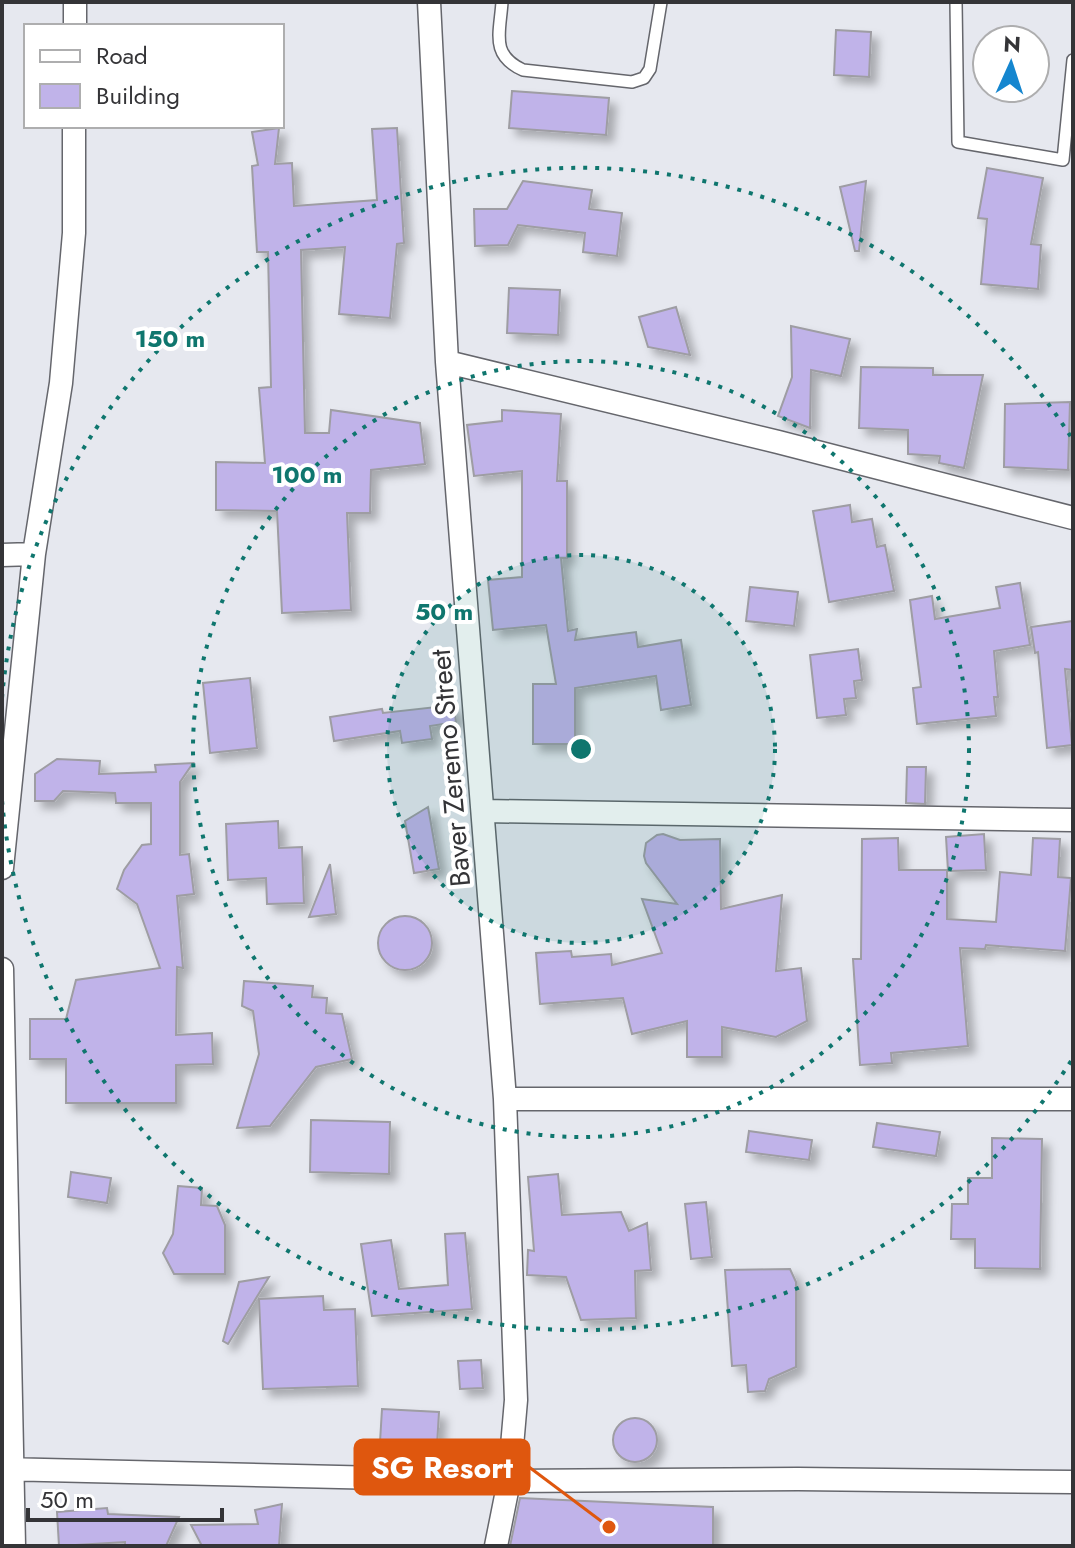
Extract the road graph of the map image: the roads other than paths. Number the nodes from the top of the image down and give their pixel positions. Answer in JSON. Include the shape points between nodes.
{"nodes":[{"id":1,"x":75,"y":2,"type":"edge"},
{"id":2,"x":429,"y":2,"type":"edge"},
{"id":3,"x":502,"y":2,"type":"edge"},
{"id":4,"x":661,"y":2,"type":"edge"},
{"id":5,"x":956,"y":2,"type":"edge"},
{"id":6,"x":75,"y":24,"type":"edge"},
{"id":7,"x":1073,"y":60,"type":"edge"},
{"id":8,"x":74,"y":128,"type":"edge"},
{"id":9,"x":447,"y":362,"type":"junction"},
{"id":10,"x":1073,"y":518,"type":"edge"},
{"id":11,"x":34,"y":554,"type":"junction"},
{"id":12,"x":2,"y":555,"type":"edge"},
{"id":13,"x":484,"y":811,"type":"junction"},
{"id":14,"x":1073,"y":820,"type":"edge"},
{"id":15,"x":2,"y":868,"type":"edge"},
{"id":16,"x":2,"y":969,"type":"edge"},
{"id":17,"x":505,"y":1099,"type":"junction"},
{"id":18,"x":1073,"y":1099,"type":"edge"},
{"id":19,"x":7,"y":1470,"type":"edge"},
{"id":20,"x":509,"y":1481,"type":"junction"},
{"id":21,"x":1073,"y":1482,"type":"edge"},
{"id":22,"x":14,"y":1546,"type":"edge"},
{"id":23,"x":496,"y":1546,"type":"edge"}],
"edges":[{"from":1,"to":6,"type":"street"},
{"from":2,"to":9,"type":"street","name":"Baver Zeremo Street"},
{"from":3,"to":4,"type":"lane","via":[[499,48],[507,63],[523,70],[632,82],[650,69]]},
{"from":5,"to":7,"type":"lane","via":[[958,142],[1063,160]]},
{"from":8,"to":11,"type":"street","via":[[74,233],[61,383]]},
{"from":9,"to":10,"type":"street"},
{"from":9,"to":13,"type":"street","name":"Baver Zeremo Street"},
{"from":11,"to":12,"type":"street"},
{"from":11,"to":15,"type":"street"},
{"from":13,"to":14,"type":"street"},
{"from":13,"to":17,"type":"street","name":"Baver Zeremo Street"},
{"from":16,"to":19,"type":"street"},
{"from":17,"to":18,"type":"street"},
{"from":17,"to":20,"type":"street","name":"Baver Zeremo Street","via":[[516,1400]]},
{"from":19,"to":20,"type":"street"},
{"from":19,"to":22,"type":"street"},
{"from":20,"to":21,"type":"street"},
{"from":20,"to":23,"type":"street","name":"Baver Zeremo Street"}]}
